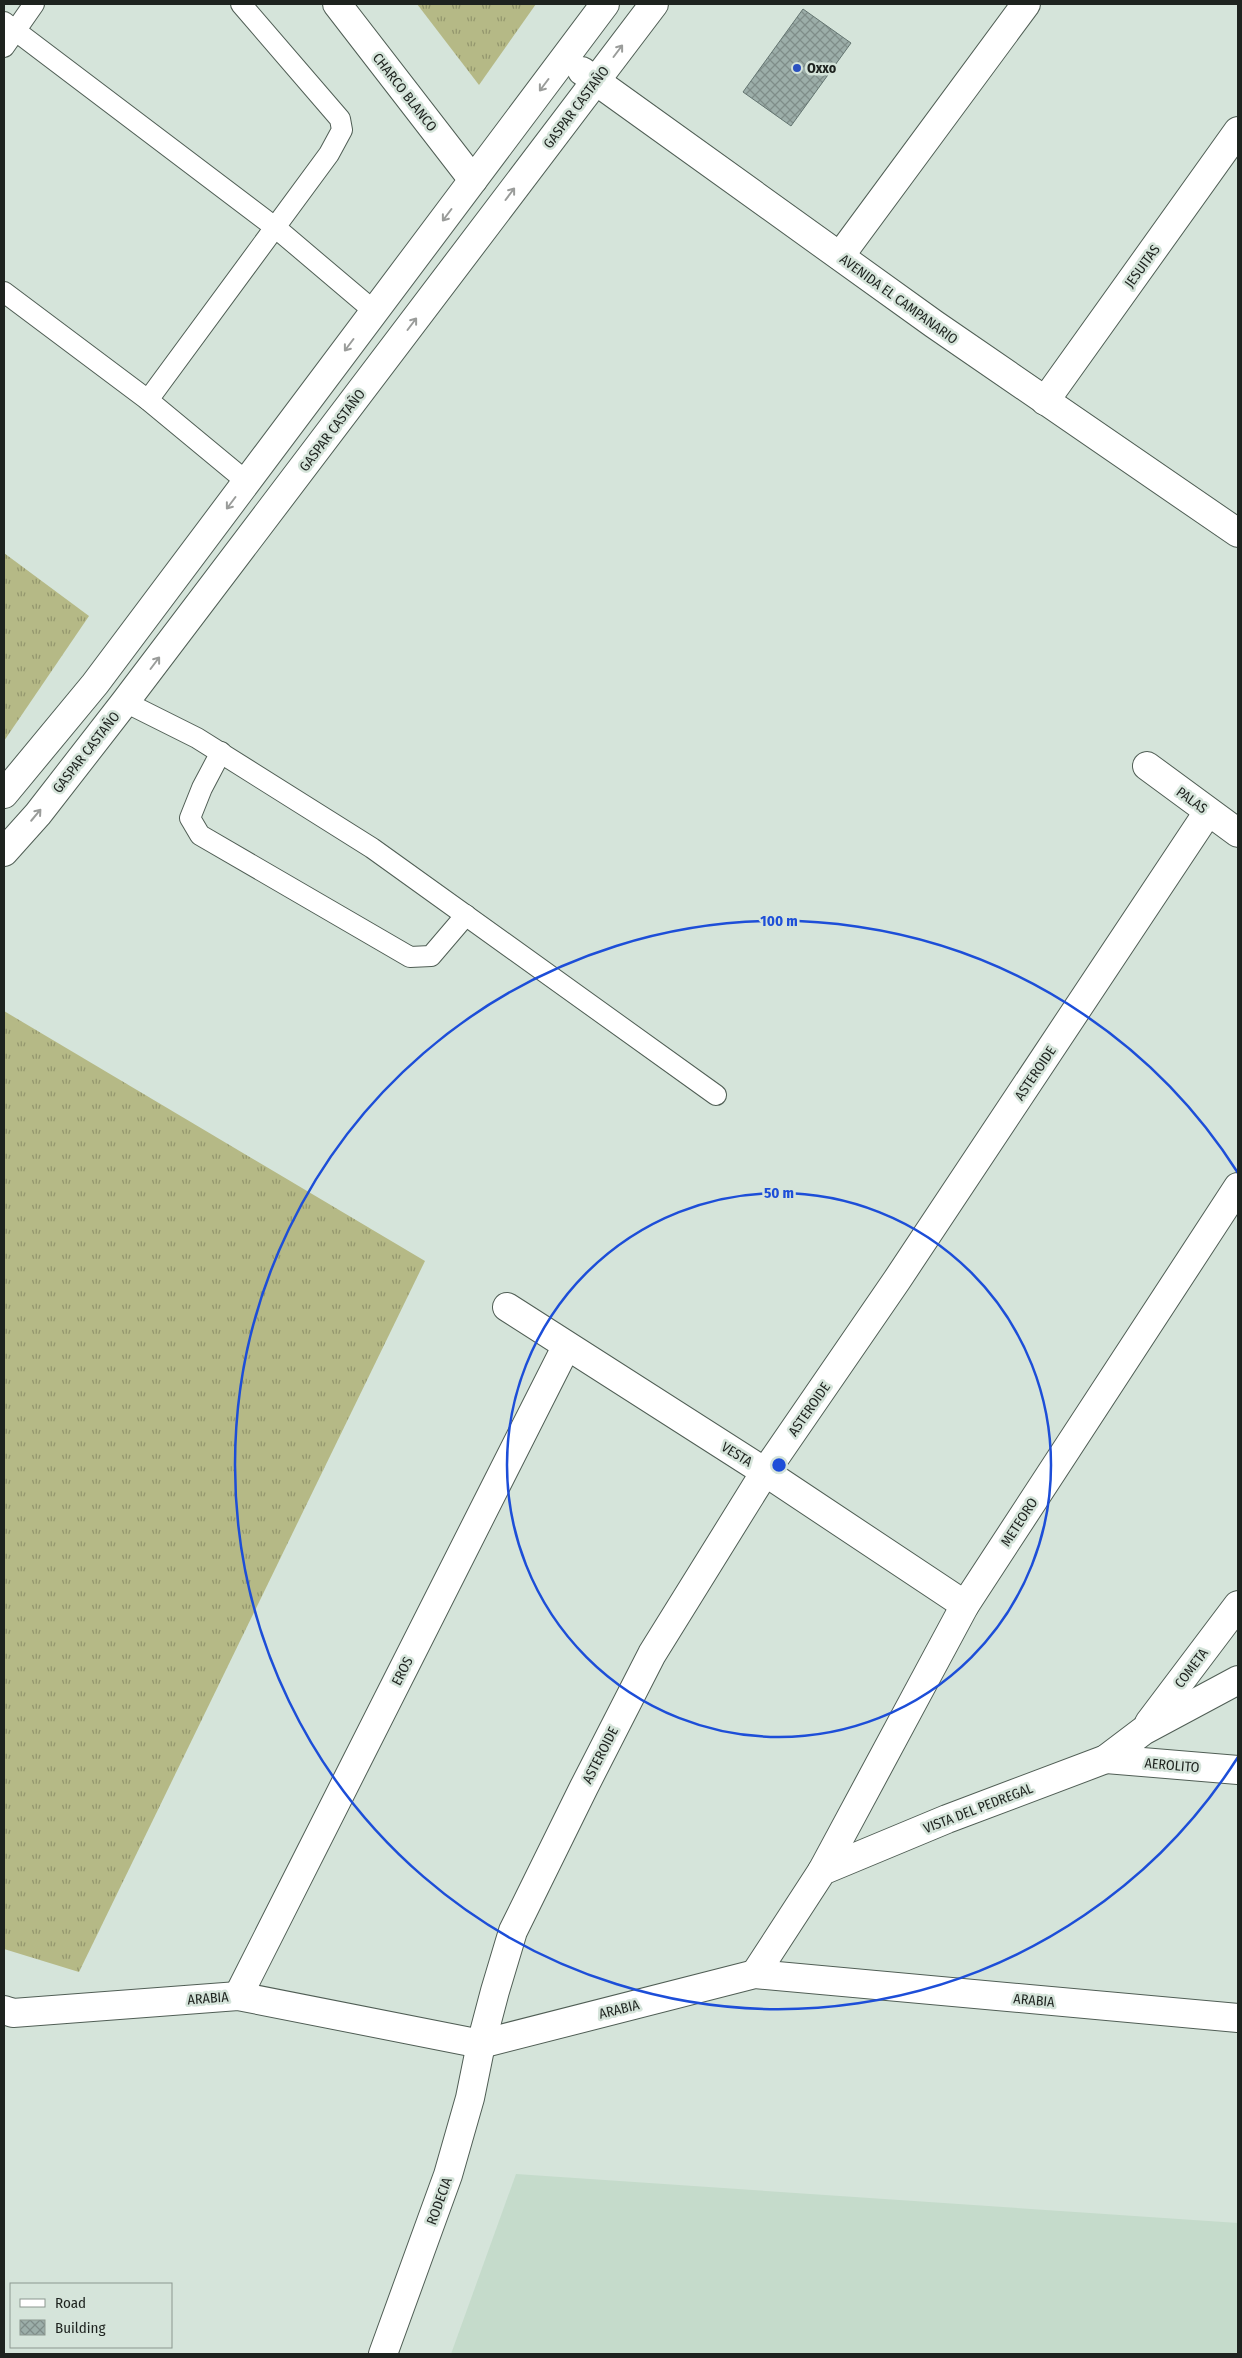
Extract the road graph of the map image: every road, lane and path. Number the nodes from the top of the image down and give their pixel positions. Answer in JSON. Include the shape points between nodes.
{"nodes":[{"id":1,"x":34,"y":4,"type":"edge"},
{"id":2,"x":241,"y":4,"type":"edge"},
{"id":3,"x":337,"y":4,"type":"edge"},
{"id":4,"x":605,"y":4,"type":"edge"},
{"id":5,"x":654,"y":4,"type":"edge"},
{"id":6,"x":1026,"y":4,"type":"edge"},
{"id":7,"x":10,"y":26,"type":"edge"},
{"id":8,"x":4,"y":47,"type":"edge"},
{"id":9,"x":565,"y":58,"type":"junction"},
{"id":10,"x":595,"y":81,"type":"junction"},
{"id":11,"x":1238,"y":131,"type":"edge"},
{"id":12,"x":473,"y":180,"type":"junction"},
{"id":13,"x":276,"y":228,"type":"junction"},
{"id":14,"x":840,"y":256,"type":"junction"},
{"id":15,"x":4,"y":292,"type":"edge"},
{"id":16,"x":374,"y":311,"type":"junction"},
{"id":17,"x":148,"y":400,"type":"junction"},
{"id":18,"x":1045,"y":401,"type":"junction"},
{"id":19,"x":247,"y":482,"type":"junction"},
{"id":20,"x":1238,"y":533,"type":"edge"},
{"id":21,"x":95,"y":684,"type":"junction"},
{"id":22,"x":126,"y":702,"type":"junction"},
{"id":23,"x":221,"y":752,"type":"junction"},
{"id":24,"x":1147,"y":766,"type":"dead end"},
{"id":25,"x":4,"y":794,"type":"edge"},
{"id":26,"x":1208,"y":812,"type":"junction"},
{"id":27,"x":1238,"y":833,"type":"edge"},
{"id":28,"x":4,"y":852,"type":"edge"},
{"id":29,"x":466,"y":915,"type":"junction"},
{"id":30,"x":716,"y":1095,"type":"dead end"},
{"id":31,"x":1238,"y":1187,"type":"edge"},
{"id":32,"x":507,"y":1307,"type":"dead end"},
{"id":33,"x":566,"y":1347,"type":"junction"},
{"id":34,"x":765,"y":1472,"type":"junction"},
{"id":35,"x":1238,"y":1604,"type":"edge"},
{"id":36,"x":965,"y":1605,"type":"junction"},
{"id":37,"x":1238,"y":1680,"type":"edge"},
{"id":38,"x":1143,"y":1730,"type":"junction"},
{"id":39,"x":1106,"y":1759,"type":"junction"},
{"id":40,"x":1238,"y":1770,"type":"edge"},
{"id":41,"x":822,"y":1871,"type":"junction"},
{"id":42,"x":755,"y":1974,"type":"junction"},
{"id":43,"x":238,"y":1996,"type":"junction"},
{"id":44,"x":7,"y":2018,"type":"edge"},
{"id":45,"x":1238,"y":2018,"type":"edge"},
{"id":46,"x":481,"y":2044,"type":"junction"},
{"id":47,"x":383,"y":2354,"type":"edge"}],
"edges":[{"from":1,"to":7,"type":"lane"},
{"from":2,"to":13,"type":"lane","via":[[340,119],[342,130]]},
{"from":3,"to":12,"type":"street","name":"CHARCO BLANCO"},
{"from":4,"to":9,"type":"street"},
{"from":10,"to":5,"type":"street","name":"GASPAR CASTAÑO","one_way":true},
{"from":6,"to":14,"type":"street"},
{"from":7,"to":8,"type":"lane"},
{"from":7,"to":13,"type":"lane"},
{"from":9,"to":10,"type":"street","name":"AVENIDA EL CAMPANARIO"},
{"from":9,"to":12,"type":"street","one_way":true},
{"from":10,"to":14,"type":"street","name":"AVENIDA EL CAMPANARIO"},
{"from":22,"to":10,"type":"street","name":"GASPAR CASTAÑO","one_way":true},
{"from":11,"to":18,"type":"street","name":"JESUITAS"},
{"from":12,"to":16,"type":"street","one_way":true},
{"from":13,"to":16,"type":"lane"},
{"from":13,"to":17,"type":"lane"},
{"from":14,"to":18,"type":"street","name":"AVENIDA EL CAMPANARIO"},
{"from":15,"to":17,"type":"lane"},
{"from":16,"to":19,"type":"street","one_way":true},
{"from":17,"to":19,"type":"lane"},
{"from":18,"to":20,"type":"street","name":"AVENIDA EL CAMPANARIO"},
{"from":19,"to":21,"type":"street","one_way":true},
{"from":21,"to":22,"type":"street"},
{"from":21,"to":25,"type":"street"},
{"from":22,"to":23,"type":"lane"},
{"from":28,"to":22,"type":"street","name":"GASPAR CASTAÑO","one_way":true},
{"from":23,"to":29,"type":"lane","via":[[372,848]]},
{"from":23,"to":29,"type":"lane","via":[[190,818],[200,835],[410,956],[431,956]]},
{"from":24,"to":26,"type":"street","name":"PALAS"},
{"from":26,"to":27,"type":"street","name":"PALAS"},
{"from":26,"to":34,"type":"street","name":"ASTEROIDE","via":[[897,1280]]},
{"from":29,"to":30,"type":"lane"},
{"from":31,"to":36,"type":"street","name":"METEORO"},
{"from":32,"to":33,"type":"street","name":"VESTA"},
{"from":33,"to":34,"type":"street","name":"VESTA"},
{"from":33,"to":43,"type":"street","name":"EROS"},
{"from":34,"to":36,"type":"street","name":"VESTA"},
{"from":34,"to":46,"type":"street","name":"ASTEROIDE","via":[[652,1654],[584,1787],[513,1931]]},
{"from":35,"to":38,"type":"street","name":"COMETA"},
{"from":36,"to":41,"type":"street","name":"METEORO"},
{"from":37,"to":38,"type":"street","name":"VISTA DEL PEDREGAL"},
{"from":38,"to":39,"type":"street","name":"VISTA DEL PEDREGAL"},
{"from":39,"to":40,"type":"street","name":"AEROLITO"},
{"from":39,"to":41,"type":"street","name":"VISTA DEL PEDREGAL","via":[[947,1819]]},
{"from":41,"to":42,"type":"street"},
{"from":42,"to":45,"type":"street","name":"ARABIA"},
{"from":42,"to":46,"type":"street","name":"ARABIA"},
{"from":43,"to":44,"type":"street","name":"ARABIA"},
{"from":43,"to":46,"type":"street","name":"ARABIA"},
{"from":46,"to":47,"type":"street","name":"RODECIA","via":[[470,2098],[448,2175]]}]}
